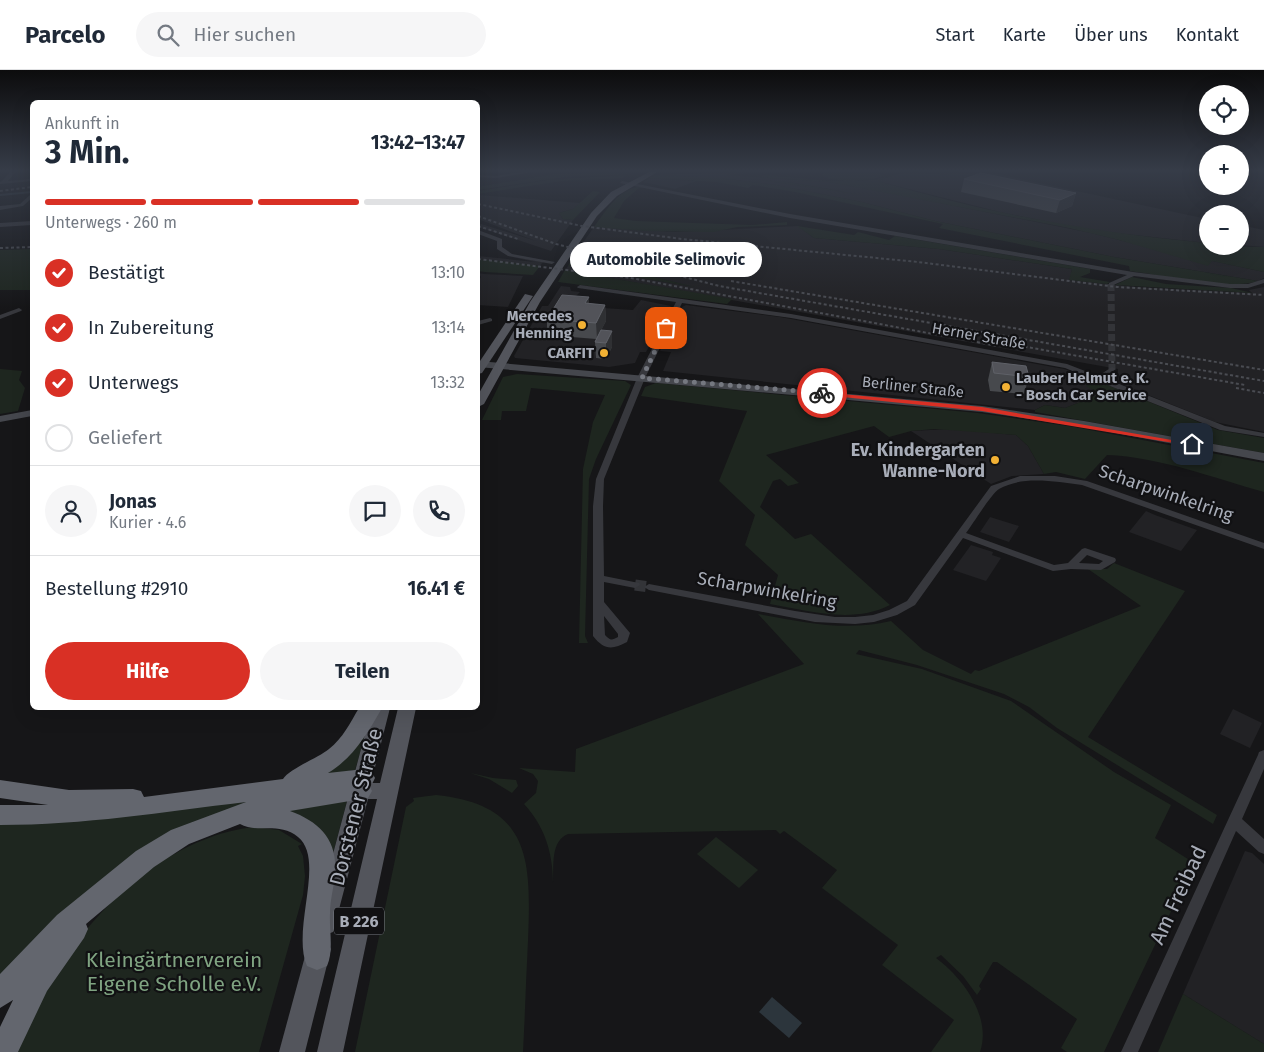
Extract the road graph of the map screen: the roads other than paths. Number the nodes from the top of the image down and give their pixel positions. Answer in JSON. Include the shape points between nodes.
{"nodes":[{"id":1,"x":584,"y":217,"type":"edge"},
{"id":2,"x":593,"y":217,"type":"edge"},
{"id":3,"x":796,"y":217,"type":"edge"},
{"id":4,"x":30,"y":223,"type":"edge"},
{"id":5,"x":0,"y":224,"type":"edge"},
{"id":6,"x":480,"y":233,"type":"edge"},
{"id":7,"x":552,"y":262,"type":"junction"},
{"id":8,"x":1133,"y":274,"type":"junction"},
{"id":9,"x":1264,"y":281,"type":"edge"},
{"id":10,"x":1111,"y":284,"type":"dead end"},
{"id":11,"x":580,"y":287,"type":"dead end"},
{"id":12,"x":680,"y":300,"type":"junction"},
{"id":13,"x":19,"y":310,"type":"dead end"},
{"id":14,"x":0,"y":317,"type":"edge"},
{"id":15,"x":490,"y":320,"type":"dead end"},
{"id":16,"x":480,"y":322,"type":"edge"},
{"id":17,"x":480,"y":366,"type":"edge"},
{"id":18,"x":497,"y":366,"type":"junction"},
{"id":19,"x":480,"y":367,"type":"edge"},
{"id":20,"x":1112,"y":369,"type":"dead end"},
{"id":21,"x":642,"y":378,"type":"junction"},
{"id":22,"x":1100,"y":378,"type":"junction"},
{"id":23,"x":480,"y":400,"type":"edge"},
{"id":24,"x":30,"y":412,"type":"edge"},
{"id":25,"x":0,"y":419,"type":"edge"},
{"id":26,"x":1264,"y":435,"type":"edge"},
{"id":27,"x":1264,"y":457,"type":"edge"},
{"id":28,"x":960,"y":534,"type":"junction"},
{"id":29,"x":1264,"y":546,"type":"edge"},
{"id":30,"x":1071,"y":566,"type":"dead end"},
{"id":31,"x":600,"y":578,"type":"junction"},
{"id":32,"x":635,"y":584,"type":"tunnel mouth"},
{"id":33,"x":649,"y":587,"type":"tunnel mouth"},
{"id":34,"x":600,"y":604,"type":"dead end"},
{"id":35,"x":370,"y":710,"type":"edge"},
{"id":36,"x":380,"y":710,"type":"edge"},
{"id":37,"x":407,"y":710,"type":"edge"},
{"id":38,"x":1264,"y":756,"type":"edge"},
{"id":39,"x":362,"y":784,"type":"junction"},
{"id":40,"x":390,"y":784,"type":"junction"},
{"id":41,"x":276,"y":788,"type":"junction"},
{"id":42,"x":0,"y":789,"type":"edge"},
{"id":43,"x":184,"y":800,"type":"junction"},
{"id":44,"x":0,"y":815,"type":"edge"},
{"id":45,"x":1234,"y":821,"type":"junction"},
{"id":46,"x":216,"y":822,"type":"junction"},
{"id":47,"x":1264,"y":848,"type":"edge"},
{"id":48,"x":116,"y":881,"type":"junction"},
{"id":49,"x":317,"y":957,"type":"junction"},
{"id":50,"x":0,"y":994,"type":"edge"},
{"id":51,"x":3,"y":1052,"type":"edge"},
{"id":52,"x":292,"y":1052,"type":"edge"},
{"id":53,"x":330,"y":1052,"type":"edge"},
{"id":54,"x":1129,"y":1052,"type":"edge"}],
"edges":[{"from":1,"to":7,"type":"main road"},
{"from":2,"to":18,"type":"main road","via":[[535,302]]},
{"from":3,"to":8,"type":"street"},
{"from":4,"to":5,"type":"street"},
{"from":6,"to":7,"type":"street","via":[[499,239],[500,249],[506,254]]},
{"from":7,"to":17,"type":"main road"},
{"from":8,"to":9,"type":"street","via":[[1230,286],[1248,286]]},
{"from":8,"to":10,"type":"street"},
{"from":11,"to":12,"type":"street","name":"Herner Straße"},
{"from":12,"to":21,"type":"street"},
{"from":12,"to":22,"type":"street","name":"Herner Straße","via":[[791,316],[1058,364]]},
{"from":13,"to":14,"type":"street"},
{"from":15,"to":16,"type":"street"},
{"from":18,"to":19,"type":"main road","name":"Berliner Straße"},
{"from":18,"to":21,"type":"main road","name":"Berliner Straße"},
{"from":18,"to":23,"type":"main road"},
{"from":20,"to":22,"type":"street"},
{"from":21,"to":27,"type":"main road","name":"Berliner Straße","via":[[982,409]]},
{"from":21,"to":31,"type":"street","via":[[600,479]]},
{"from":22,"to":26,"type":"street","name":"Herner Straße","via":[[1223,428]]},
{"from":24,"to":25,"type":"main road"},
{"from":28,"to":29,"type":"street","name":"Scharpwinkelring","via":[[994,488],[1020,479],[1055,479],[1093,485]]},
{"from":28,"to":30,"type":"street","via":[[1053,568]]},
{"from":28,"to":33,"type":"street","name":"Scharpwinkelring","via":[[911,603],[898,612],[871,619],[825,620]]},
{"from":31,"to":32,"type":"street"},
{"from":31,"to":34,"type":"street"},
{"from":35,"to":41,"type":"highway","via":[[350,742],[334,757],[314,771]]},
{"from":36,"to":39,"type":"main road","name":"Dorstener Straße","number":"B 226"},
{"from":37,"to":40,"type":"main road","name":"Dorstener Straße","number":"B 226"},
{"from":38,"to":45,"type":"street","name":"Am Freibad"},
{"from":39,"to":40,"type":"main road"},
{"from":39,"to":41,"type":"highway"},
{"from":39,"to":46,"type":"highway","via":[[258,807]]},
{"from":39,"to":49,"type":"main road","name":"Dorstener Straße","number":"B 226"},
{"from":40,"to":53,"type":"main road","name":"Dorstener Straße","number":"B 226"},
{"from":41,"to":43,"type":"highway"},
{"from":42,"to":43,"type":"highway","via":[[69,799]]},
{"from":43,"to":44,"type":"highway","via":[[106,811]]},
{"from":45,"to":47,"type":"street"},
{"from":45,"to":54,"type":"street","name":"Am Freibad"},
{"from":46,"to":48,"type":"highway","via":[[180,837]]},
{"from":46,"to":49,"type":"highway","via":[[279,817],[298,823],[316,841],[323,861],[317,907]]},
{"from":48,"to":50,"type":"highway","via":[[66,924]]},
{"from":48,"to":51,"type":"highway","via":[[82,919],[37,982]]},
{"from":49,"to":52,"type":"main road","name":"Dorstener Straße","number":"B 226"}]}
